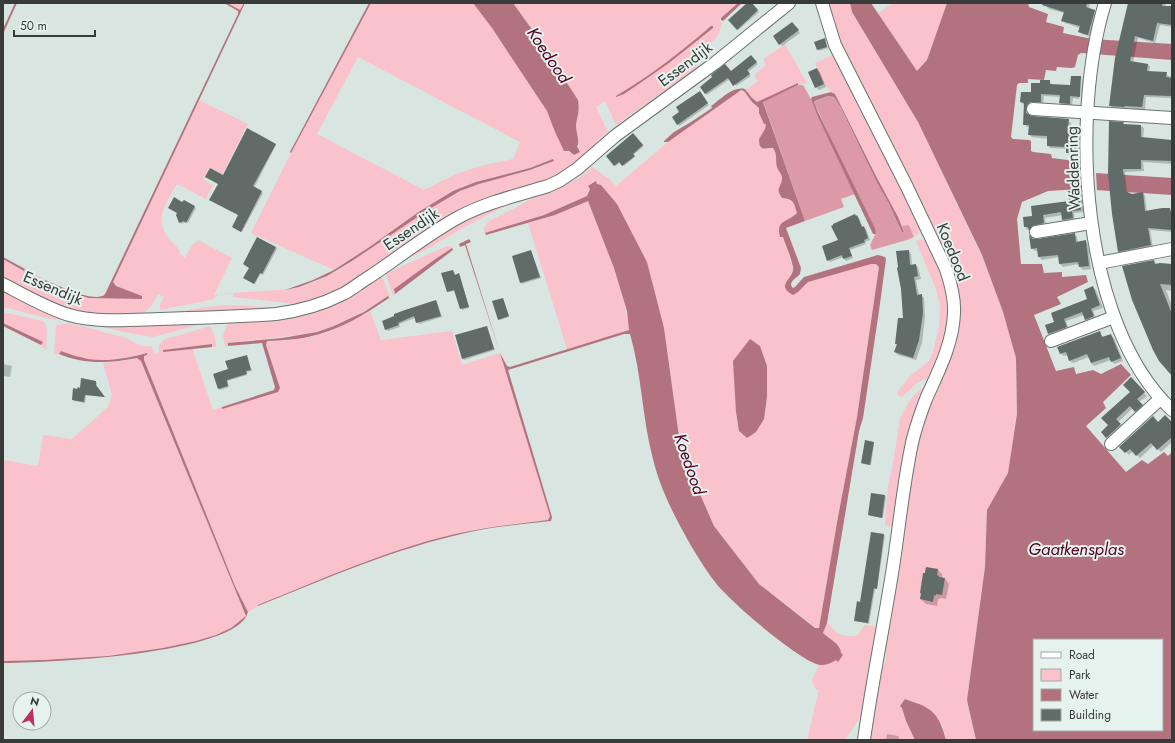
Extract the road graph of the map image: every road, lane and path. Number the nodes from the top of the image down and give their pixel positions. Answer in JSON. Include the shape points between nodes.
{"nodes":[{"id":1,"x":789,"y":3,"type":"edge"},
{"id":2,"x":822,"y":3,"type":"edge"},
{"id":3,"x":1105,"y":3,"type":"edge"},
{"id":4,"x":1033,"y":109,"type":"dead end"},
{"id":5,"x":1088,"y":113,"type":"junction"},
{"id":6,"x":1172,"y":118,"type":"edge"},
{"id":7,"x":1091,"y":223,"type":"junction"},
{"id":8,"x":1036,"y":232,"type":"dead end"},
{"id":9,"x":1172,"y":249,"type":"edge"},
{"id":10,"x":1099,"y":262,"type":"junction"},
{"id":11,"x":3,"y":284,"type":"edge"},
{"id":12,"x":1114,"y":318,"type":"junction"},
{"id":13,"x":1051,"y":341,"type":"dead end"},
{"id":14,"x":1160,"y":399,"type":"junction"},
{"id":15,"x":1172,"y":410,"type":"edge"},
{"id":16,"x":1111,"y":444,"type":"dead end"},
{"id":17,"x":864,"y":740,"type":"edge"}],
"edges":[{"from":1,"to":11,"type":"street","name":"Essendijk","via":[[564,178],[548,186],[460,216],[344,293],[323,303],[294,312],[276,314],[139,320],[93,319],[56,310]]},
{"from":2,"to":17,"type":"street","name":"Koedood","via":[[836,44],[946,269],[954,302],[947,349],[920,414],[910,449]]},
{"from":3,"to":5,"type":"street","name":"Waddenring","via":[[1096,40],[1088,92]]},
{"from":4,"to":5,"type":"street","name":"Waddenring"},
{"from":5,"to":6,"type":"street"},
{"from":5,"to":7,"type":"street","name":"Waddenring","via":[[1088,189]]},
{"from":7,"to":8,"type":"street","name":"Waddenring"},
{"from":7,"to":10,"type":"street","name":"Waddenring"},
{"from":9,"to":10,"type":"street"},
{"from":10,"to":12,"type":"street","name":"Waddenring"},
{"from":12,"to":13,"type":"street"},
{"from":12,"to":14,"type":"street","name":"Waddenring","via":[[1131,356]]},
{"from":14,"to":15,"type":"street","name":"Waddenring"},
{"from":14,"to":16,"type":"street"}]}
